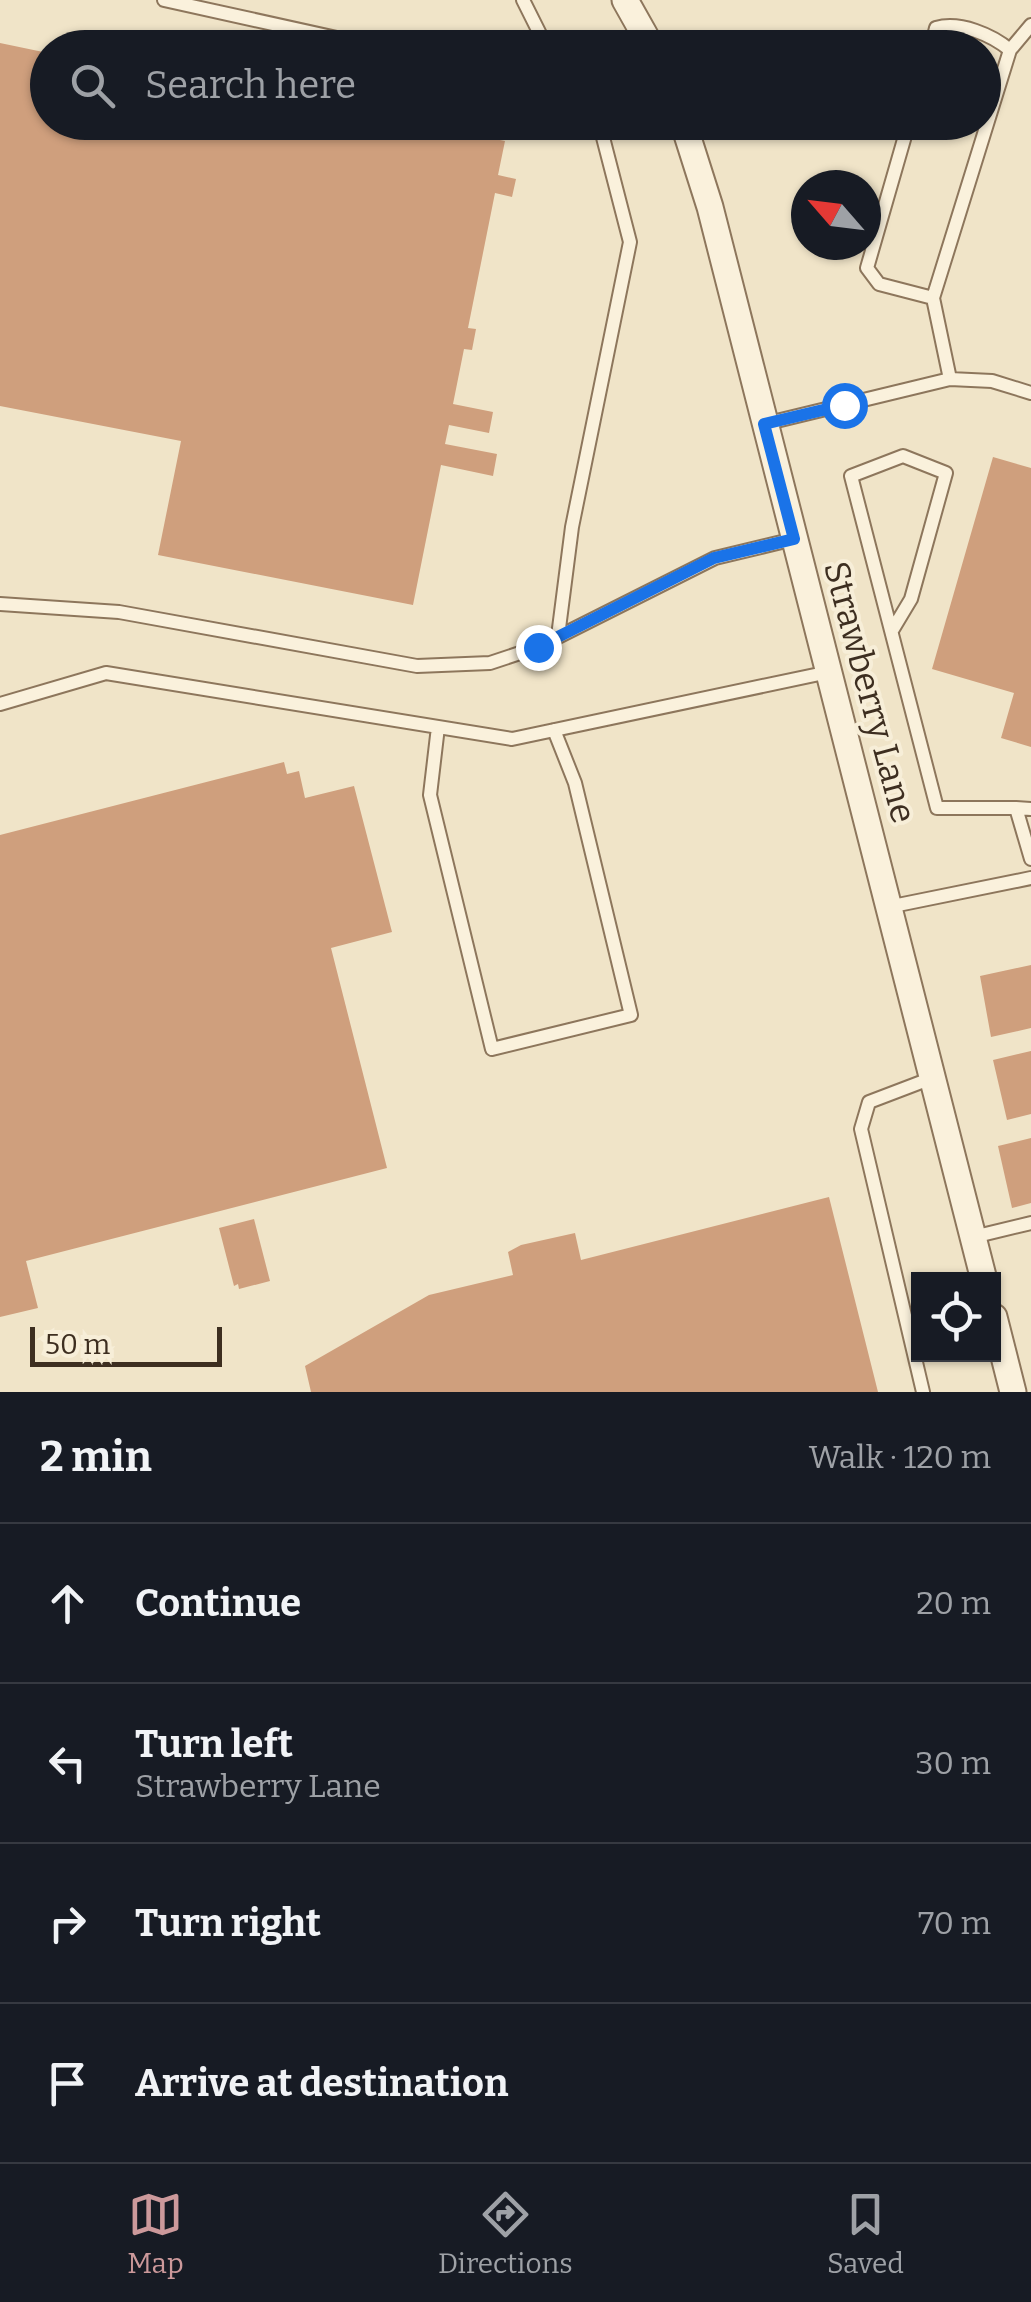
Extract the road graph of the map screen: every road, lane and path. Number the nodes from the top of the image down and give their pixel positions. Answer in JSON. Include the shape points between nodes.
{"nodes":[{"id":1,"x":164,"y":0,"type":"edge"},
{"id":2,"x":522,"y":0,"type":"edge"},
{"id":3,"x":625,"y":0,"type":"edge"},
{"id":4,"x":1031,"y":25,"type":"edge"},
{"id":5,"x":300,"y":30,"type":"edge"},
{"id":6,"x":538,"y":30,"type":"edge"},
{"id":7,"x":642,"y":30,"type":"edge"},
{"id":8,"x":936,"y":30,"type":"edge"},
{"id":9,"x":969,"y":30,"type":"edge"},
{"id":10,"x":1001,"y":42,"type":"edge"},
{"id":11,"x":1010,"y":50,"type":"junction"},
{"id":12,"x":1001,"y":79,"type":"edge"},
{"id":13,"x":604,"y":140,"type":"edge"},
{"id":14,"x":689,"y":140,"type":"edge"},
{"id":15,"x":904,"y":140,"type":"edge"},
{"id":16,"x":982,"y":140,"type":"edge"},
{"id":17,"x":934,"y":298,"type":"junction"},
{"id":18,"x":950,"y":379,"type":"junction"},
{"id":19,"x":1031,"y":392,"type":"edge"},
{"id":20,"x":764,"y":424,"type":"junction"},
{"id":21,"x":794,"y":539,"type":"junction"},
{"id":22,"x":0,"y":604,"type":"edge"},
{"id":23,"x":893,"y":629,"type":"junction"},
{"id":24,"x":558,"y":636,"type":"junction"},
{"id":25,"x":829,"y":672,"type":"junction"},
{"id":26,"x":0,"y":704,"type":"edge"},
{"id":27,"x":438,"y":728,"type":"junction"},
{"id":28,"x":554,"y":730,"type":"junction"},
{"id":29,"x":1016,"y":808,"type":"junction"},
{"id":30,"x":1031,"y":809,"type":"edge"},
{"id":31,"x":1031,"y":859,"type":"edge"},
{"id":32,"x":1031,"y":878,"type":"edge"},
{"id":33,"x":888,"y":907,"type":"junction"},
{"id":34,"x":932,"y":1078,"type":"junction"},
{"id":35,"x":1031,"y":1223,"type":"edge"},
{"id":36,"x":973,"y":1237,"type":"junction"},
{"id":37,"x":982,"y":1272,"type":"edge"},
{"id":38,"x":1001,"y":1345,"type":"edge"},
{"id":39,"x":923,"y":1392,"type":"edge"},
{"id":40,"x":1013,"y":1392,"type":"edge"}],
"edges":[{"from":1,"to":5,"type":"lane"},
{"from":2,"to":6,"type":"lane"},
{"from":3,"to":7,"type":"street"},
{"from":4,"to":11,"type":"lane"},
{"from":8,"to":9,"type":"lane","via":[[950,24]]},
{"from":10,"to":11,"type":"lane"},
{"from":11,"to":12,"type":"lane"},
{"from":13,"to":24,"type":"lane","via":[[630,242],[572,527]]},
{"from":14,"to":20,"type":"street","name":"Strawberry Lane"},
{"from":15,"to":17,"type":"lane","via":[[867,268],[879,284]]},
{"from":16,"to":17,"type":"lane"},
{"from":17,"to":18,"type":"lane"},
{"from":18,"to":19,"type":"lane"},
{"from":18,"to":20,"type":"lane"},
{"from":20,"to":21,"type":"street","name":"Strawberry Lane"},
{"from":21,"to":24,"type":"lane","via":[[714,558]]},
{"from":21,"to":25,"type":"street","name":"Strawberry Lane"},
{"from":22,"to":24,"type":"lane","via":[[119,612],[417,666],[490,663]]},
{"from":23,"to":23,"type":"lane","via":[[851,476],[902,456],[946,472],[910,599]]},
{"from":23,"to":29,"type":"lane","via":[[937,808]]},
{"from":25,"to":28,"type":"lane"},
{"from":25,"to":33,"type":"street","name":"Strawberry Lane"},
{"from":26,"to":27,"type":"lane","via":[[106,673]]},
{"from":27,"to":28,"type":"lane","via":[[512,739]]},
{"from":27,"to":28,"type":"lane","via":[[430,795],[492,1048],[632,1015],[575,783]]},
{"from":29,"to":30,"type":"lane"},
{"from":29,"to":31,"type":"lane"},
{"from":32,"to":33,"type":"lane"},
{"from":33,"to":34,"type":"street","name":"Strawberry Lane"},
{"from":34,"to":36,"type":"street","name":"Strawberry Lane"},
{"from":34,"to":39,"type":"lane","via":[[869,1102],[862,1129]]},
{"from":35,"to":36,"type":"lane"},
{"from":36,"to":37,"type":"street","name":"Strawberry Lane"},
{"from":38,"to":40,"type":"street"}]}
